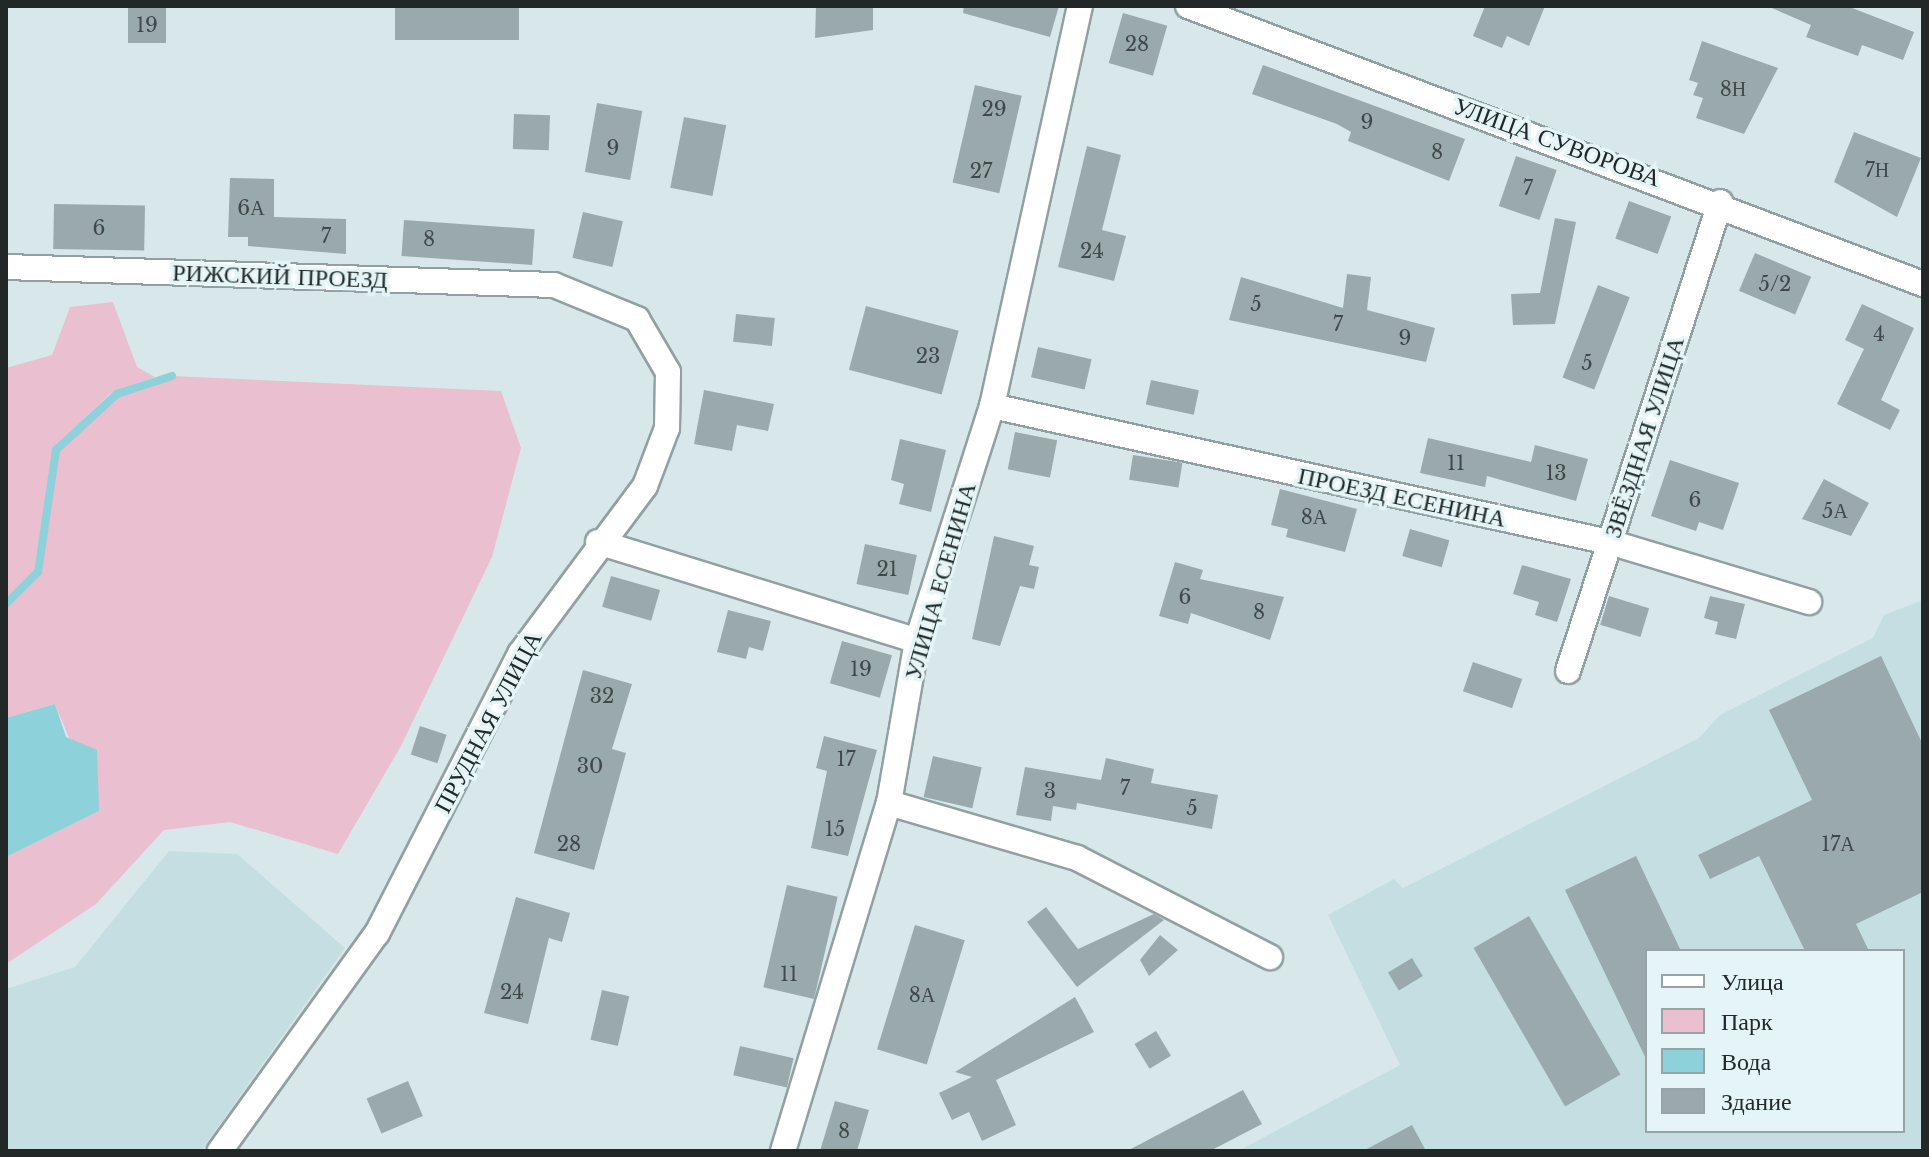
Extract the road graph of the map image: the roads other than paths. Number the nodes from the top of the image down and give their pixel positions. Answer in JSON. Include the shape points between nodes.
{"nodes":[{"id":1,"x":1080,"y":6,"type":"edge"},
{"id":2,"x":1188,"y":6,"type":"edge"},
{"id":3,"x":1720,"y":202,"type":"junction"},
{"id":4,"x":6,"y":267,"type":"edge"},
{"id":5,"x":1923,"y":284,"type":"edge"},
{"id":6,"x":554,"y":285,"type":"joint"},
{"id":7,"x":992,"y":406,"type":"junction"},
{"id":8,"x":598,"y":542,"type":"junction"},
{"id":9,"x":1609,"y":542,"type":"junction"},
{"id":10,"x":1809,"y":602,"type":"dead end"},
{"id":11,"x":917,"y":641,"type":"junction"},
{"id":12,"x":1568,"y":671,"type":"dead end"},
{"id":13,"x":889,"y":803,"type":"junction"},
{"id":14,"x":1270,"y":957,"type":"dead end"},
{"id":15,"x":220,"y":1151,"type":"edge"},
{"id":16,"x":783,"y":1151,"type":"edge"}],
"edges":[{"from":1,"to":7,"type":"street","name":"УЛИЦА ЕСЕНИНА"},
{"from":2,"to":3,"type":"street","name":"УЛИЦА СУВОРОВА"},
{"from":3,"to":5,"type":"street","name":"УЛИЦА СУВОРОВА"},
{"from":3,"to":9,"type":"street","name":"ЗВЁЗДНАЯ УЛИЦА"},
{"from":4,"to":6,"type":"street","name":"РИЖСКИЙ ПРОЕЗД"},
{"from":6,"to":8,"type":"street","name":"ПРУДНАЯ УЛИЦА","via":[[637,319],[668,372],[667,428],[645,486]]},
{"from":7,"to":9,"type":"street","name":"ПРОЕЗД ЕСЕНИНА"},
{"from":7,"to":11,"type":"street","name":"УЛИЦА ЕСЕНИНА"},
{"from":8,"to":11,"type":"street"},
{"from":8,"to":15,"type":"street","name":"ПРУДНАЯ УЛИЦА","via":[[520,654],[377,933]]},
{"from":9,"to":10,"type":"street","name":"ПРОЕЗД ЕСЕНИНА"},
{"from":9,"to":12,"type":"street","name":"ЗВЁЗДНАЯ УЛИЦА"},
{"from":11,"to":13,"type":"street","name":"УЛИЦА ЕСЕНИНА"},
{"from":13,"to":14,"type":"street","via":[[1077,858]]},
{"from":13,"to":16,"type":"street","name":"УЛИЦА ЕСЕНИНА"}]}
